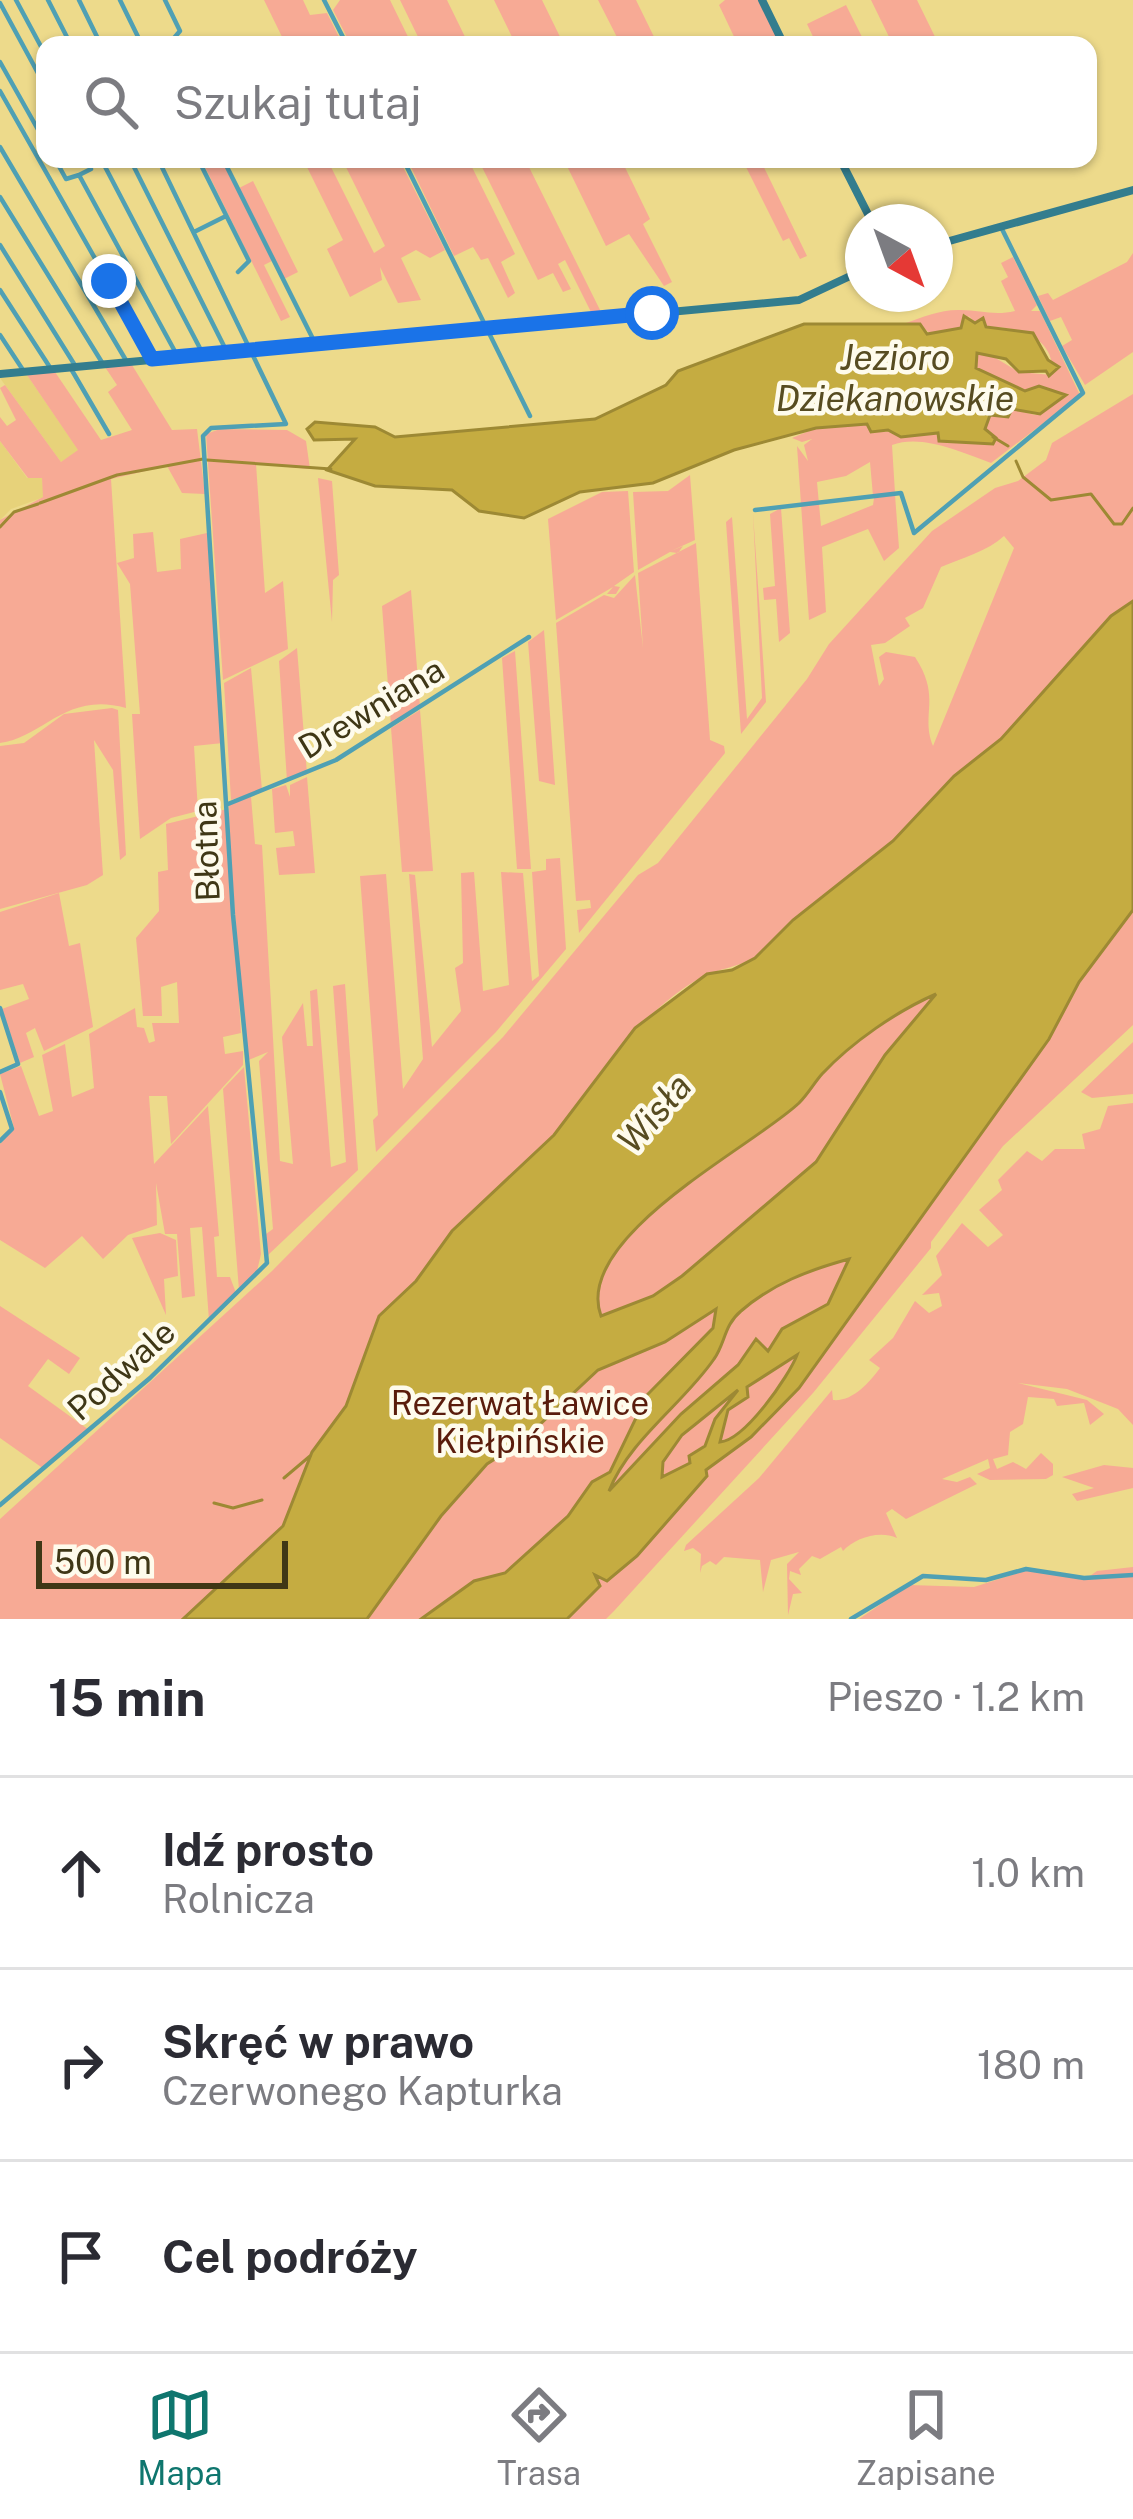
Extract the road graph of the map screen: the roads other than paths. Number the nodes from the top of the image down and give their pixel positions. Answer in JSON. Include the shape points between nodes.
{"nodes":[{"id":1,"x":16,"y":0,"type":"edge"},
{"id":2,"x":48,"y":0,"type":"edge"},
{"id":3,"x":80,"y":0,"type":"edge"},
{"id":4,"x":120,"y":0,"type":"edge"},
{"id":5,"x":164,"y":0,"type":"edge"},
{"id":6,"x":324,"y":0,"type":"edge"},
{"id":7,"x":761,"y":0,"type":"edge"},
{"id":8,"x":0,"y":3,"type":"edge"},
{"id":9,"x":66,"y":36,"type":"edge"},
{"id":10,"x":97,"y":36,"type":"edge"},
{"id":11,"x":138,"y":36,"type":"edge"},
{"id":12,"x":176,"y":36,"type":"edge"},
{"id":13,"x":342,"y":36,"type":"edge"},
{"id":14,"x":779,"y":36,"type":"edge"},
{"id":15,"x":36,"y":37,"type":"edge"},
{"id":16,"x":0,"y":62,"type":"edge"},
{"id":17,"x":36,"y":69,"type":"edge"},
{"id":18,"x":0,"y":91,"type":"edge"},
{"id":19,"x":36,"y":126,"type":"edge"},
{"id":20,"x":0,"y":147,"type":"edge"},
{"id":21,"x":36,"y":154,"type":"edge"},
{"id":22,"x":44,"y":168,"type":"edge"},
{"id":23,"x":60,"y":168,"type":"edge"},
{"id":24,"x":90,"y":168,"type":"edge"},
{"id":25,"x":106,"y":168,"type":"edge"},
{"id":26,"x":135,"y":168,"type":"edge"},
{"id":27,"x":162,"y":168,"type":"edge"},
{"id":28,"x":202,"y":168,"type":"edge"},
{"id":29,"x":227,"y":168,"type":"edge"},
{"id":30,"x":407,"y":168,"type":"edge"},
{"id":31,"x":845,"y":168,"type":"edge"},
{"id":32,"x":79,"y":176,"type":"junction"},
{"id":33,"x":1133,"y":190,"type":"edge"},
{"id":34,"x":0,"y":197,"type":"edge"},
{"id":35,"x":863,"y":204,"type":"edge"},
{"id":36,"x":226,"y":216,"type":"junction"},
{"id":37,"x":1001,"y":227,"type":"junction"},
{"id":38,"x":194,"y":232,"type":"junction"},
{"id":39,"x":953,"y":240,"type":"edge"},
{"id":40,"x":0,"y":244,"type":"edge"},
{"id":41,"x":238,"y":272,"type":"dead end"},
{"id":42,"x":845,"y":278,"type":"edge"},
{"id":43,"x":0,"y":290,"type":"edge"},
{"id":44,"x":487,"y":328,"type":"junction"},
{"id":45,"x":0,"y":335,"type":"edge"},
{"id":46,"x":315,"y":344,"type":"junction"},
{"id":47,"x":251,"y":350,"type":"junction"},
{"id":48,"x":227,"y":352,"type":"junction"},
{"id":49,"x":203,"y":354,"type":"junction"},
{"id":50,"x":178,"y":357,"type":"junction"},
{"id":51,"x":152,"y":359,"type":"junction"},
{"id":52,"x":127,"y":362,"type":"junction"},
{"id":53,"x":103,"y":364,"type":"junction"},
{"id":54,"x":73,"y":367,"type":"junction"},
{"id":55,"x":51,"y":369,"type":"junction"},
{"id":56,"x":23,"y":372,"type":"junction"},
{"id":57,"x":0,"y":374,"type":"edge"},
{"id":58,"x":530,"y":416,"type":"dead end"},
{"id":59,"x":109,"y":434,"type":"dead end"},
{"id":60,"x":755,"y":510,"type":"dead end"},
{"id":61,"x":529,"y":637,"type":"dead end"},
{"id":62,"x":228,"y":804,"type":"junction"},
{"id":63,"x":0,"y":1008,"type":"edge"},
{"id":64,"x":0,"y":1072,"type":"edge"},
{"id":65,"x":0,"y":1092,"type":"edge"},
{"id":66,"x":0,"y":1141,"type":"edge"},
{"id":67,"x":267,"y":1263,"type":"joint"},
{"id":68,"x":0,"y":1504,"type":"edge"},
{"id":69,"x":1133,"y":1575,"type":"edge"},
{"id":70,"x":851,"y":1619,"type":"edge"}],
"edges":[{"from":1,"to":15,"type":"street"},
{"from":2,"to":9,"type":"street"},
{"from":3,"to":10,"type":"street"},
{"from":4,"to":11,"type":"street"},
{"from":5,"to":12,"type":"street"},
{"from":6,"to":13,"type":"street"},
{"from":7,"to":14,"type":"street"},
{"from":8,"to":17,"type":"street"},
{"from":16,"to":19,"type":"street"},
{"from":18,"to":21,"type":"street"},
{"from":20,"to":52,"type":"street"},
{"from":22,"to":51,"type":"street"},
{"from":23,"to":32,"type":"street","via":[[66,179]]},
{"from":24,"to":32,"type":"street"},
{"from":25,"to":49,"type":"street"},
{"from":26,"to":48,"type":"street"},
{"from":27,"to":38,"type":"street"},
{"from":28,"to":36,"type":"street"},
{"from":29,"to":46,"type":"street"},
{"from":30,"to":44,"type":"street"},
{"from":31,"to":35,"type":"street"},
{"from":32,"to":50,"type":"street"},
{"from":33,"to":37,"type":"street"},
{"from":34,"to":53,"type":"street"},
{"from":36,"to":38,"type":"street"},
{"from":36,"to":41,"type":"street","via":[[249,262]]},
{"from":37,"to":39,"type":"street"},
{"from":37,"to":60,"type":"street","via":[[1083,393],[912,531],[901,493]]},
{"from":38,"to":47,"type":"street"},
{"from":40,"to":54,"type":"street"},
{"from":42,"to":44,"type":"street","via":[[799,300]]},
{"from":43,"to":55,"type":"street"},
{"from":44,"to":46,"type":"street"},
{"from":44,"to":58,"type":"street"},
{"from":45,"to":56,"type":"street"},
{"from":46,"to":47,"type":"street"},
{"from":47,"to":48,"type":"street"},
{"from":47,"to":62,"type":"street","name":"Błotna","via":[[286,426],[211,428],[203,436]]},
{"from":48,"to":49,"type":"street"},
{"from":49,"to":50,"type":"street"},
{"from":50,"to":51,"type":"street"},
{"from":51,"to":52,"type":"street"},
{"from":52,"to":53,"type":"street"},
{"from":53,"to":54,"type":"street"},
{"from":54,"to":55,"type":"street"},
{"from":54,"to":59,"type":"street"},
{"from":55,"to":56,"type":"street"},
{"from":56,"to":57,"type":"street"},
{"from":61,"to":62,"type":"street","name":"Drewniana","via":[[331,763]]},
{"from":62,"to":67,"type":"street","name":"Błotna"},
{"from":63,"to":64,"type":"street","via":[[18,1064]]},
{"from":65,"to":66,"type":"street","via":[[12,1129]]},
{"from":67,"to":68,"type":"street","name":"Podwale","via":[[149,1378]]},
{"from":69,"to":70,"type":"street","via":[[1026,1569],[986,1580],[922,1576]]}]}
